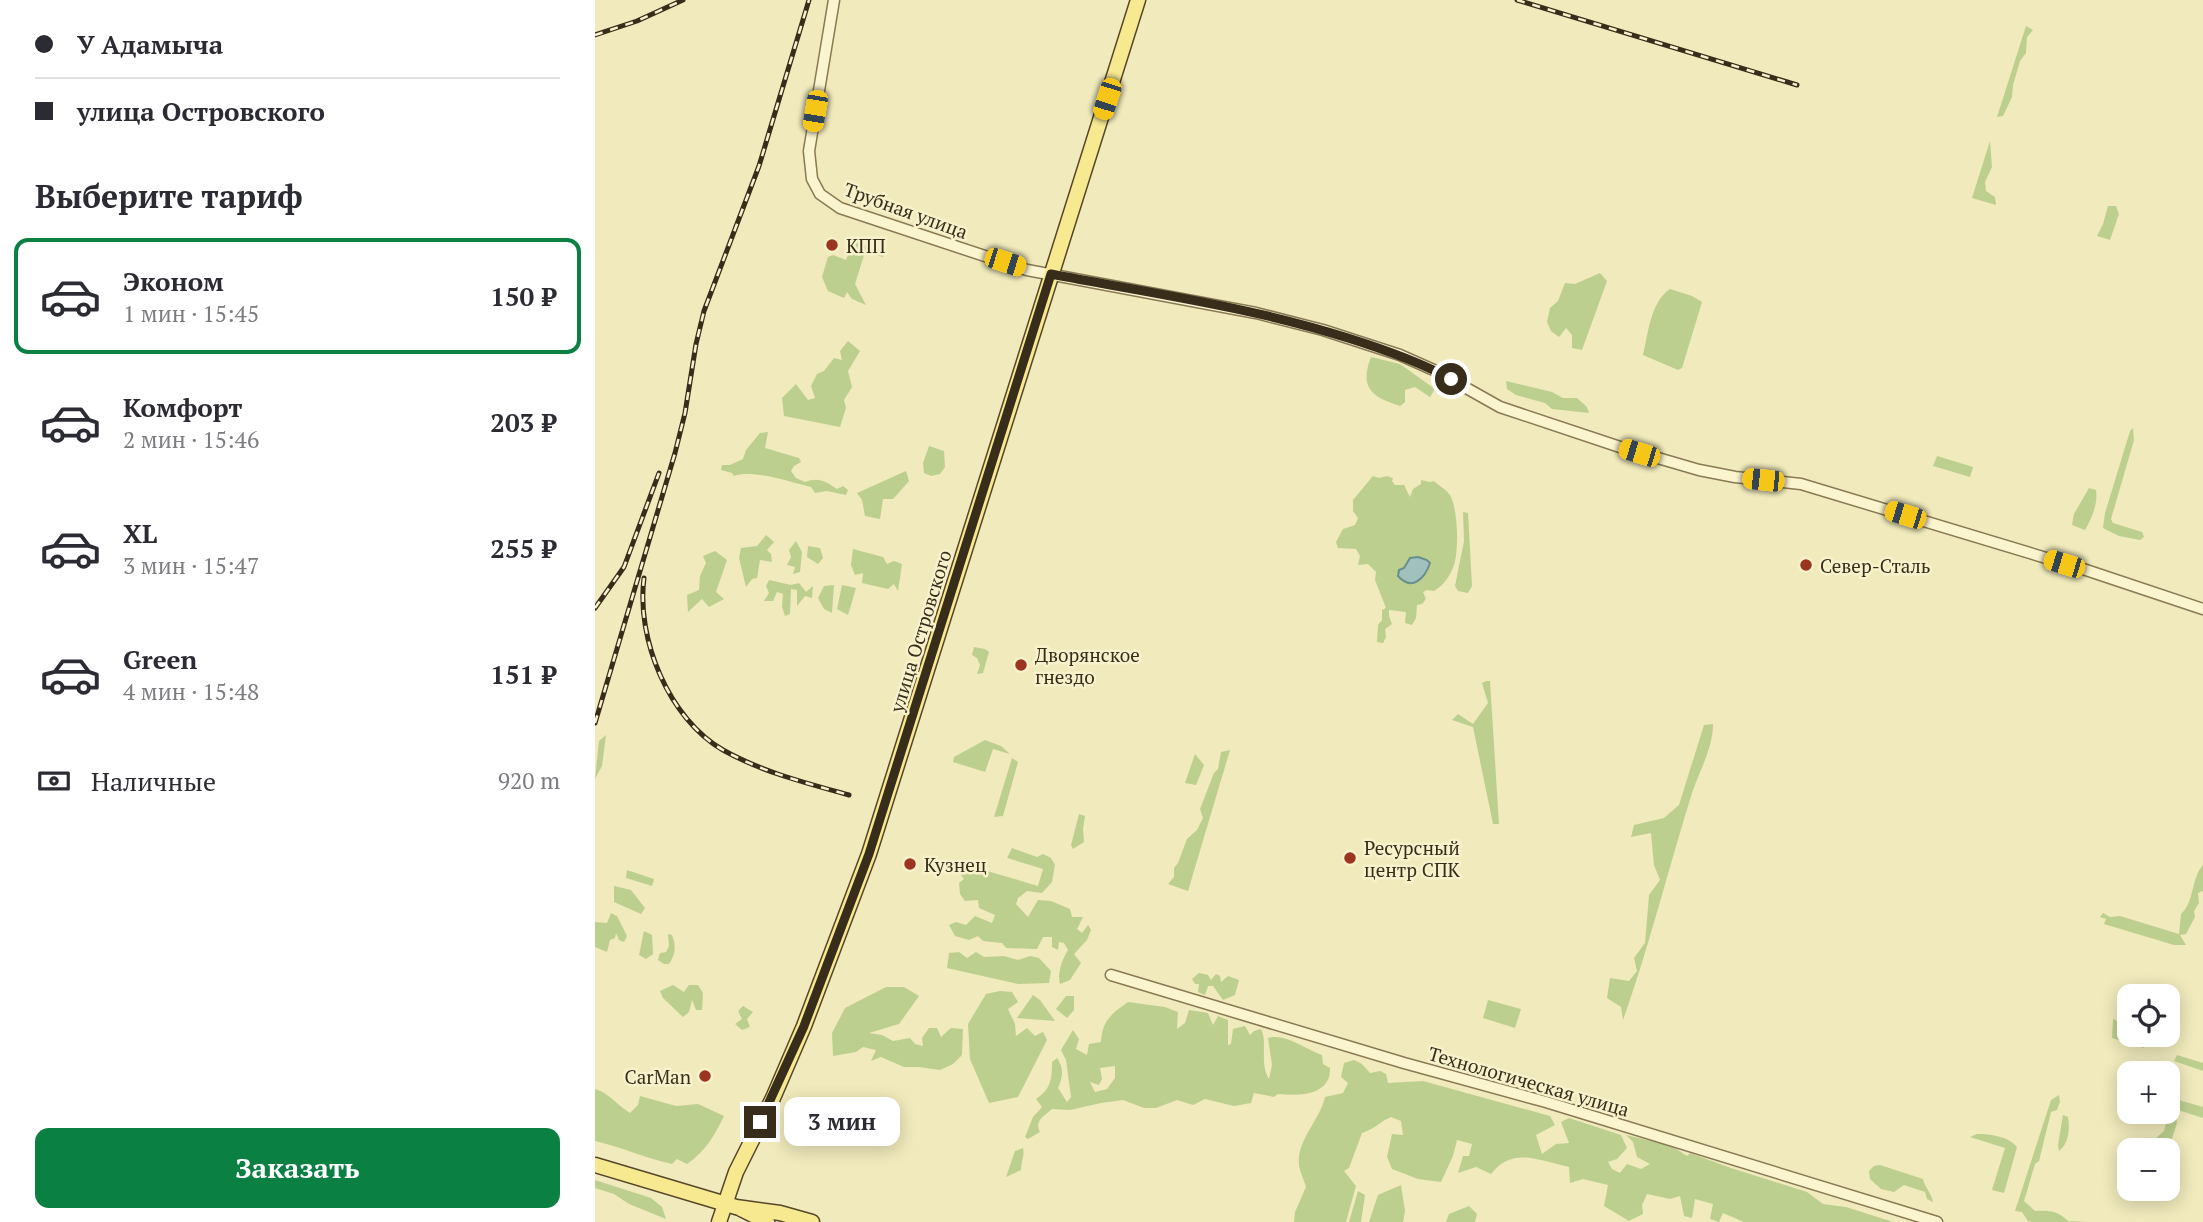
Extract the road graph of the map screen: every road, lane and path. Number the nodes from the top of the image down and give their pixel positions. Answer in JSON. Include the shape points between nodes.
{"nodes":[{"id":1,"x":834,"y":0,"type":"edge"},
{"id":2,"x":1138,"y":0,"type":"edge"},
{"id":3,"x":1051,"y":274,"type":"junction"},
{"id":4,"x":2203,"y":609,"type":"edge"},
{"id":5,"x":1111,"y":975,"type":"dead end"},
{"id":6,"x":595,"y":1165,"type":"edge"},
{"id":7,"x":731,"y":1205,"type":"junction"},
{"id":8,"x":719,"y":1222,"type":"edge"},
{"id":9,"x":767,"y":1222,"type":"edge"},
{"id":10,"x":812,"y":1222,"type":"edge"},
{"id":11,"x":1937,"y":1222,"type":"edge"}],
"edges":[{"from":1,"to":3,"type":"street","name":"Трубная улица","via":[[809,151],[812,179],[820,194],[840,208]]},
{"from":2,"to":3,"type":"main road","name":"улица Островского"},
{"from":3,"to":4,"type":"street","name":"Трубная улица","via":[[1323,330],[1400,355],[1500,407],[1620,447],[1699,470],[1801,484]]},
{"from":3,"to":7,"type":"main road","name":"улица Островского","via":[[869,854],[804,1026],[736,1172]]},
{"from":5,"to":11,"type":"street","name":"Технологическая улица"},
{"from":6,"to":7,"type":"main road"},
{"from":7,"to":8,"type":"main road","name":"улица Островского"},
{"from":7,"to":9,"type":"main road"},
{"from":7,"to":10,"type":"main road"}]}
